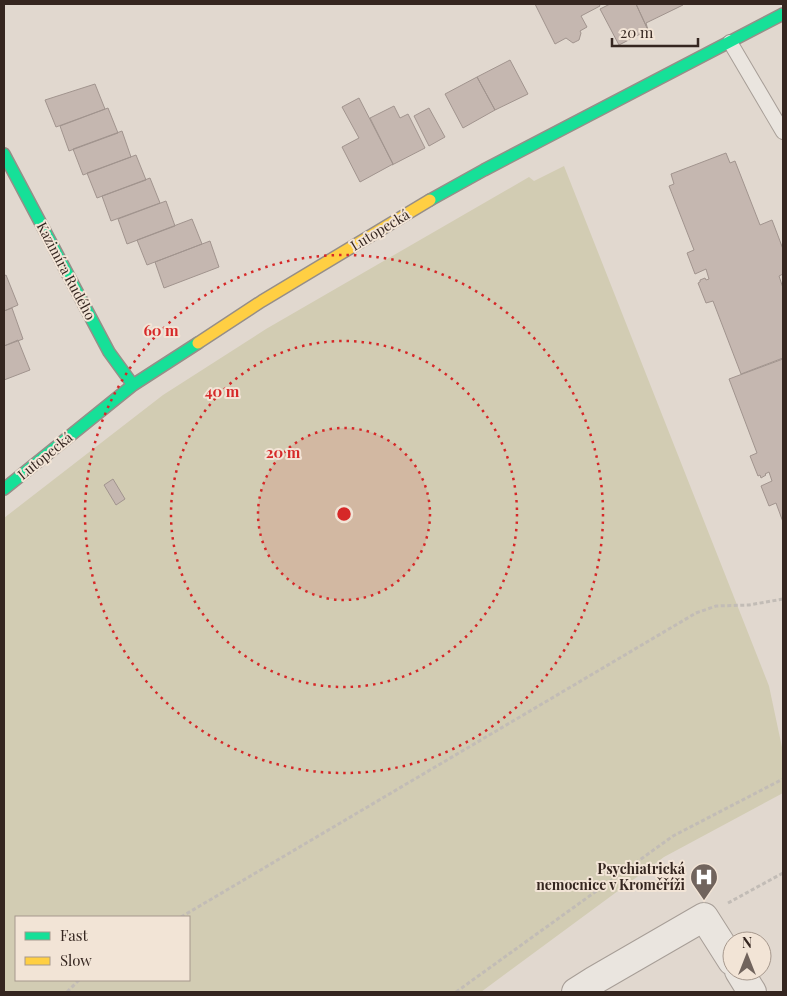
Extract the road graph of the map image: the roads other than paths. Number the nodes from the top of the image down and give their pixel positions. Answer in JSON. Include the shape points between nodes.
{"nodes":[{"id":1,"x":783,"y":14,"type":"edge"},
{"id":2,"x":730,"y":42,"type":"junction"},
{"id":3,"x":783,"y":132,"type":"edge"},
{"id":4,"x":4,"y":154,"type":"edge"},
{"id":5,"x":133,"y":385,"type":"junction"},
{"id":6,"x":4,"y":489,"type":"edge"},
{"id":7,"x":722,"y":945,"type":"edge"},
{"id":8,"x":745,"y":981,"type":"edge"},
{"id":9,"x":591,"y":988,"type":"edge"},
{"id":10,"x":752,"y":992,"type":"edge"}],
"edges":[{"from":1,"to":2,"type":"main road","name":"Lutopecká"},
{"from":2,"to":3,"type":"lane"},
{"from":2,"to":5,"type":"main road","name":"Lutopecká","via":[[424,203],[262,301]]},
{"from":4,"to":5,"type":"main road","name":"Kazimíra Rudého","via":[[109,352]]},
{"from":5,"to":6,"type":"main road","name":"Lutopecká"},
{"from":7,"to":9,"type":"street","via":[[704,917]]},
{"from":8,"to":10,"type":"street"}]}
